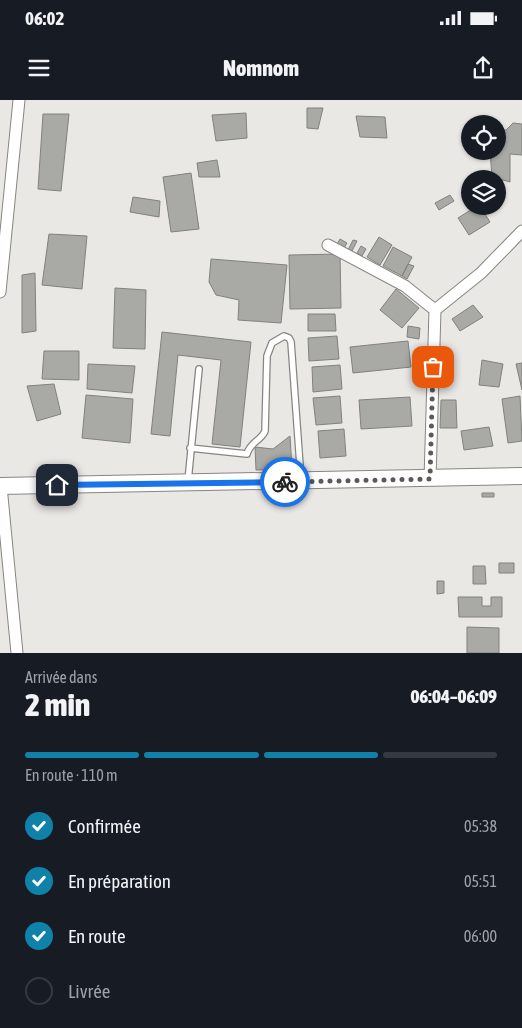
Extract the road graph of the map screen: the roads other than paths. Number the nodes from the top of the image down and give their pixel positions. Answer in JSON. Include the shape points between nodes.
{"nodes":[{"id":1,"x":19,"y":100,"type":"edge"},
{"id":2,"x":522,"y":231,"type":"edge"},
{"id":3,"x":328,"y":245,"type":"dead end"},
{"id":4,"x":0,"y":292,"type":"edge"},
{"id":5,"x":435,"y":310,"type":"junction"},
{"id":6,"x":199,"y":369,"type":"dead end"},
{"id":7,"x":190,"y":448,"type":"junction"},
{"id":8,"x":522,"y":476,"type":"edge"},
{"id":9,"x":430,"y":479,"type":"junction"},
{"id":10,"x":301,"y":482,"type":"junction"},
{"id":11,"x":188,"y":483,"type":"junction"},
{"id":12,"x":0,"y":486,"type":"edge"},
{"id":13,"x":17,"y":653,"type":"edge"}],
"edges":[{"from":1,"to":4,"type":"street"},
{"from":2,"to":5,"type":"street","via":[[481,274]]},
{"from":3,"to":5,"type":"street","via":[[405,286]]},
{"from":5,"to":9,"type":"street"},
{"from":6,"to":7,"type":"lane"},
{"from":7,"to":10,"type":"lane","via":[[248,454],[254,442],[262,438],[268,356],[272,343],[284,336],[292,342]]},
{"from":7,"to":11,"type":"lane"},
{"from":8,"to":9,"type":"main road"},
{"from":9,"to":10,"type":"main road"},
{"from":10,"to":11,"type":"main road"},
{"from":11,"to":12,"type":"main road"},
{"from":12,"to":13,"type":"street"}]}
